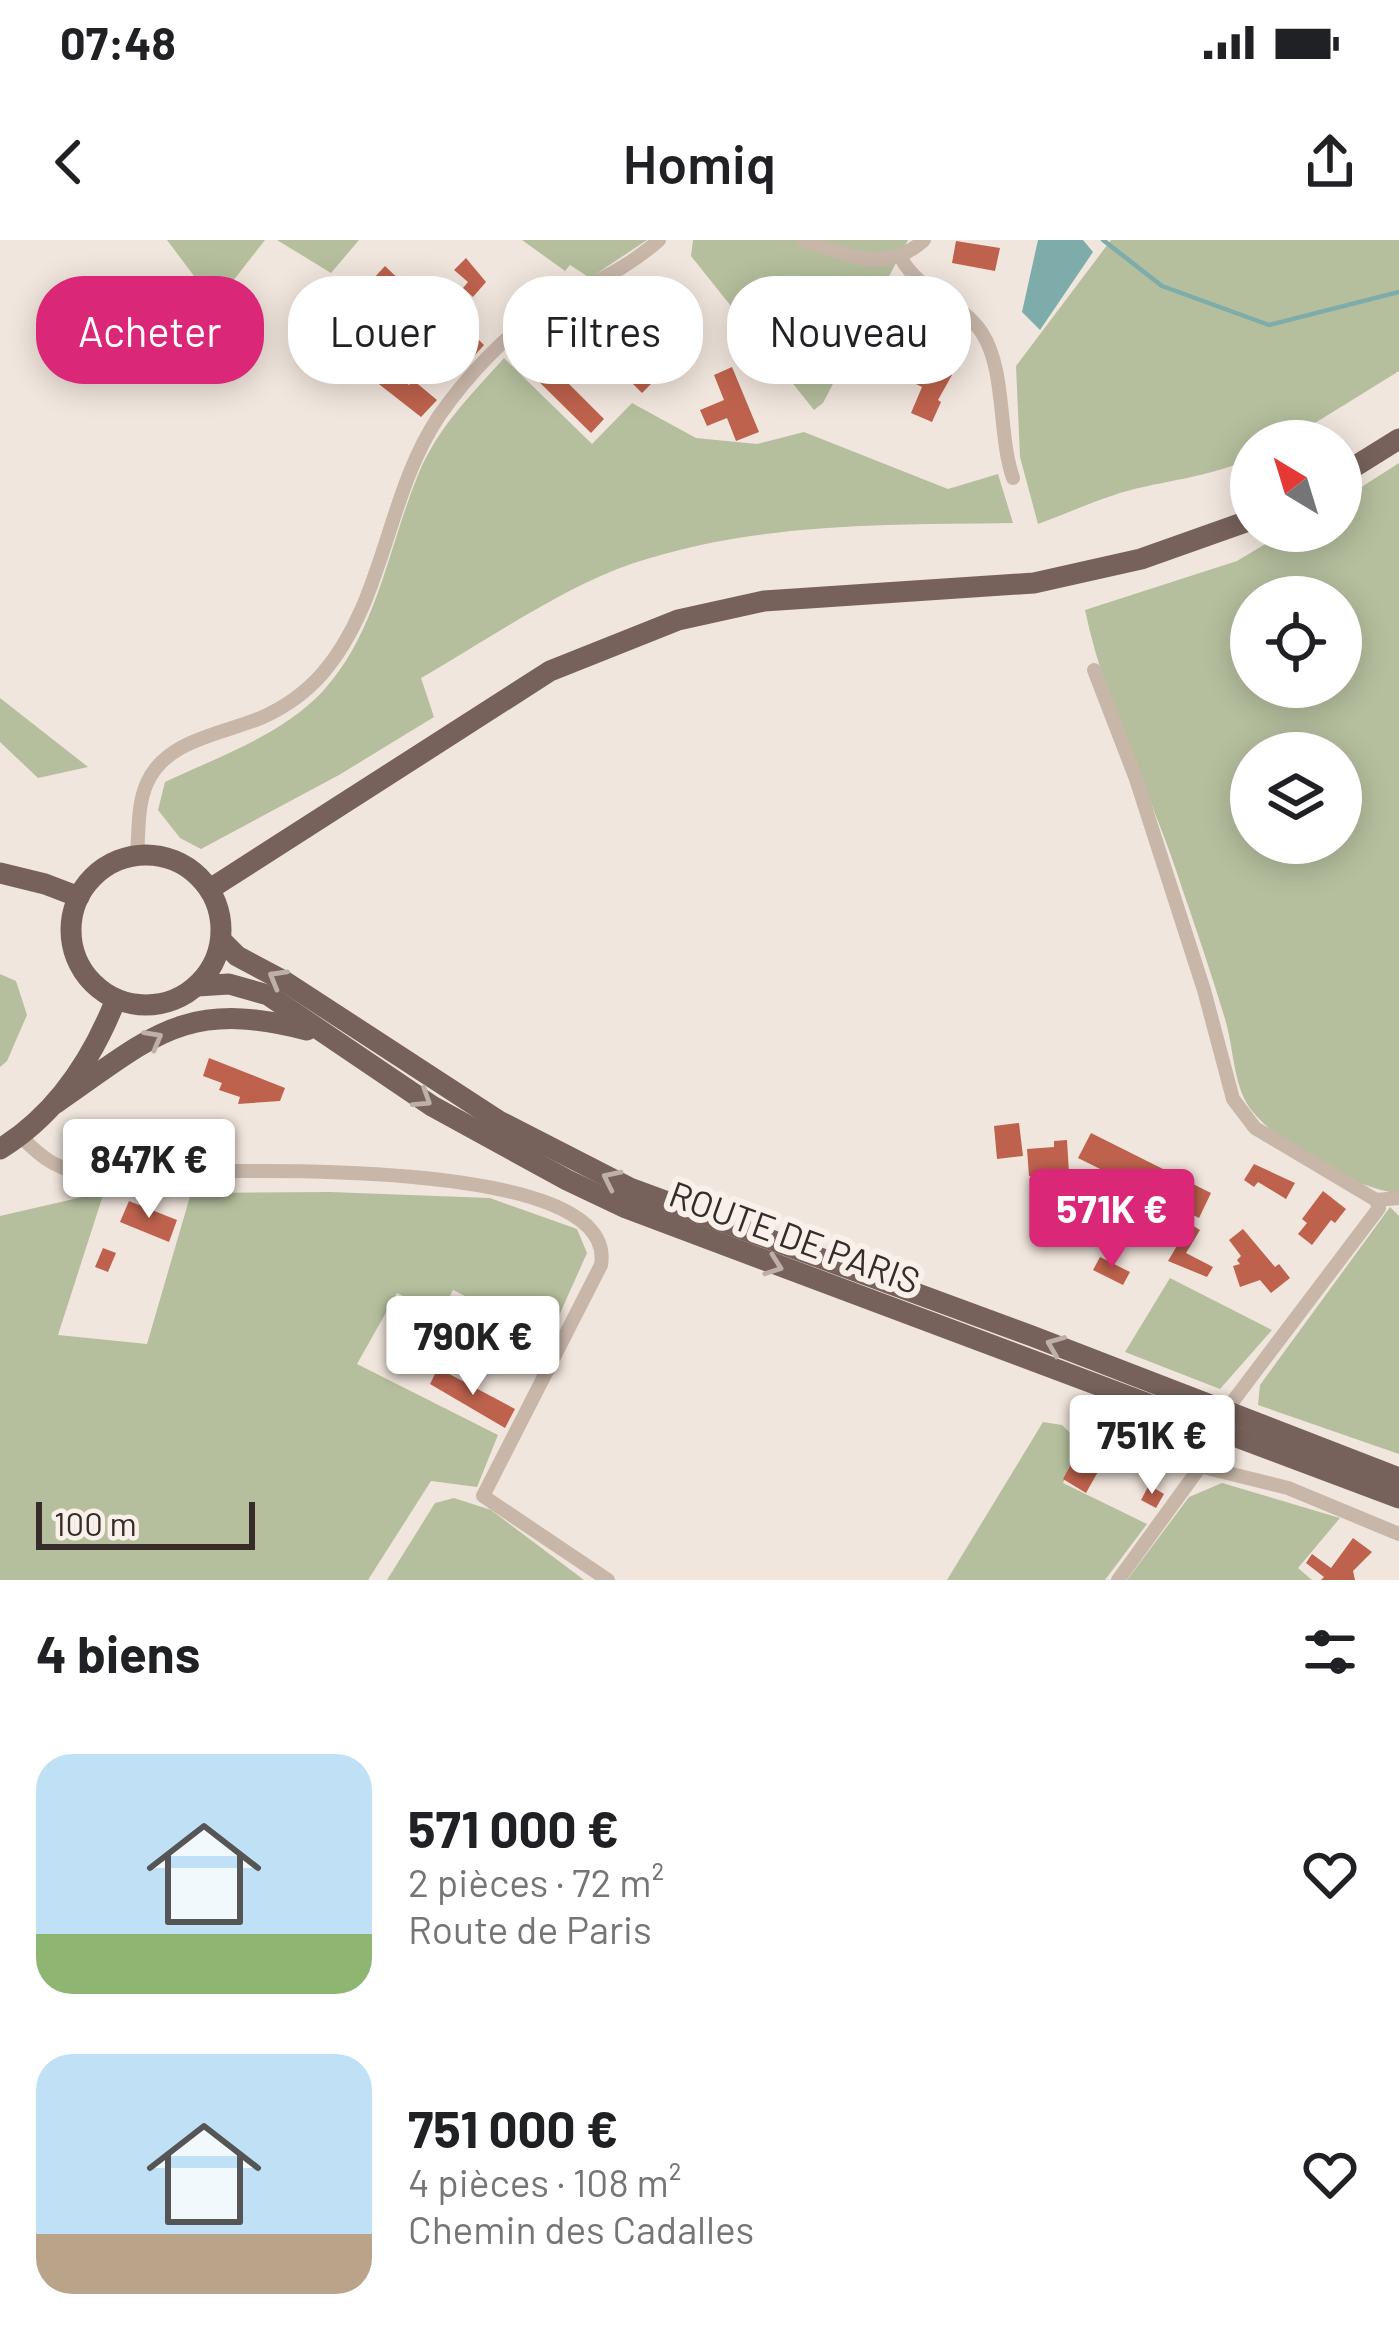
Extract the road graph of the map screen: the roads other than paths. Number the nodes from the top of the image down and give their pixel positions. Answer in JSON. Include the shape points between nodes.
{"nodes":[{"id":1,"x":659,"y":240,"type":"edge"},
{"id":2,"x":803,"y":240,"type":"edge"},
{"id":3,"x":924,"y":240,"type":"edge"},
{"id":4,"x":901,"y":258,"type":"junction"},
{"id":5,"x":1399,"y":439,"type":"edge"},
{"id":6,"x":1362,"y":462,"type":"edge"},
{"id":7,"x":1013,"y":478,"type":"dead end"},
{"id":8,"x":1230,"y":527,"type":"edge"},
{"id":9,"x":1094,"y":670,"type":"dead end"},
{"id":10,"x":137,"y":855,"type":"junction"},
{"id":11,"x":0,"y":873,"type":"edge"},
{"id":12,"x":210,"y":890,"type":"junction"},
{"id":13,"x":79,"y":897,"type":"junction"},
{"id":14,"x":220,"y":940,"type":"junction"},
{"id":15,"x":197,"y":986,"type":"junction"},
{"id":16,"x":116,"y":999,"type":"junction"},
{"id":17,"x":325,"y":1035,"type":"junction"},
{"id":18,"x":56,"y":1103,"type":"junction"},
{"id":19,"x":20,"y":1136,"type":"junction"},
{"id":20,"x":0,"y":1149,"type":"edge"},
{"id":21,"x":1399,"y":1198,"type":"edge"},
{"id":22,"x":1376,"y":1200,"type":"junction"},
{"id":23,"x":1224,"y":1424,"type":"junction"},
{"id":24,"x":1202,"y":1466,"type":"junction"},
{"id":25,"x":1399,"y":1478,"type":"edge"},
{"id":26,"x":1399,"y":1498,"type":"edge"},
{"id":27,"x":1399,"y":1534,"type":"edge"},
{"id":28,"x":608,"y":1580,"type":"edge"},
{"id":29,"x":1118,"y":1580,"type":"edge"}],
"edges":[{"from":1,"to":10,"type":"street","via":[[528,321],[457,394],[422,447],[336,656],[284,706],[190,743],[155,768],[141,799]]},
{"from":2,"to":4,"type":"street","via":[[874,260]]},
{"from":3,"to":4,"type":"street"},
{"from":4,"to":7,"type":"street","via":[[984,336]]},
{"from":5,"to":6,"type":"main road"},
{"from":8,"to":12,"type":"main road","via":[[1141,559],[1034,583],[764,601],[639,633],[533,681]]},
{"from":9,"to":22,"type":"street","via":[[1136,778],[1233,1099],[1255,1128]]},
{"from":10,"to":12,"type":"main road","via":[[184,864]]},
{"from":10,"to":13,"type":"main road","via":[[97,873]]},
{"from":11,"to":13,"type":"main road"},
{"from":12,"to":14,"type":"main road"},
{"from":13,"to":16,"type":"main road","via":[[71,936],[76,956]]},
{"from":14,"to":15,"type":"main road"},
{"from":23,"to":14,"type":"main road","name":"ROUTE DE PARIS","one_way":true,"via":[[1032,1336],[630,1188],[461,1098]]},
{"from":15,"to":16,"type":"main road","via":[[158,1004]]},
{"from":15,"to":17,"type":"main road","name":"ROUTE DE PARIS","via":[[246,986]]},
{"from":16,"to":18,"type":"main road","via":[[98,1044]]},
{"from":18,"to":17,"type":"main road","one_way":true,"via":[[191,1022],[246,1017]]},
{"from":17,"to":23,"type":"main road","name":"ROUTE DE PARIS","one_way":true,"via":[[432,1106],[626,1208]]},
{"from":18,"to":19,"type":"main road"},
{"from":19,"to":20,"type":"main road"},
{"from":19,"to":28,"type":"street","via":[[66,1172],[401,1177],[516,1192],[583,1218],[600,1238],[602,1265],[483,1496]]},
{"from":21,"to":22,"type":"street"},
{"from":22,"to":23,"type":"street","via":[[1379,1208]]},
{"from":23,"to":24,"type":"street"},
{"from":23,"to":25,"type":"main road","name":"ROUTE DE PARIS"},
{"from":23,"to":26,"type":"main road","name":"ROUTE DE PARIS"},
{"from":24,"to":27,"type":"street","via":[[1288,1488]]},
{"from":24,"to":29,"type":"street"}]}
